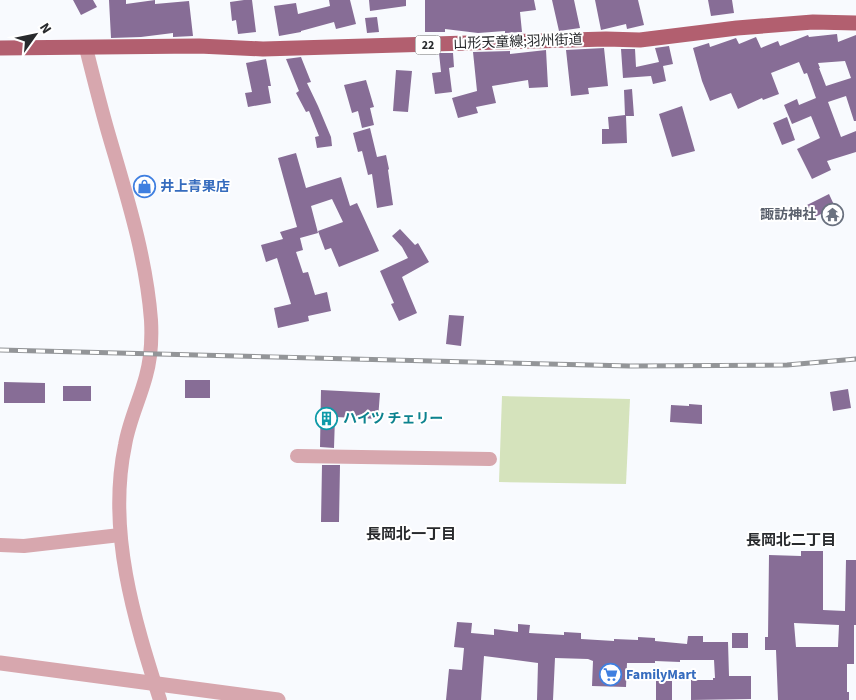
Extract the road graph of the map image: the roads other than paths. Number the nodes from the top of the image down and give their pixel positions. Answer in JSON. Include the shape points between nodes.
{"nodes":[{"id":1,"x":856,"y":23,"type":"edge"},
{"id":2,"x":0,"y":48,"type":"edge"},
{"id":3,"x":86,"y":48,"type":"junction"},
{"id":4,"x":296,"y":456,"type":"dead end"},
{"id":5,"x":490,"y":459,"type":"dead end"},
{"id":6,"x":120,"y":535,"type":"junction"},
{"id":7,"x":0,"y":545,"type":"edge"},
{"id":8,"x":0,"y":663,"type":"edge"},
{"id":9,"x":155,"y":685,"type":"junction"},
{"id":10,"x":160,"y":700,"type":"edge"},
{"id":11,"x":278,"y":700,"type":"edge"}],
"edges":[{"from":1,"to":3,"type":"main road","name":"山形天童線;羽州街道","number":"22","via":[[785,24],[640,40],[263,49],[199,46]]},
{"from":2,"to":3,"type":"main road","name":"山形天童線;羽州街道","number":"22"},
{"from":3,"to":6,"type":"street","via":[[131,206],[151,321],[147,374],[125,444],[118,490]]},
{"from":4,"to":5,"type":"street"},
{"from":6,"to":7,"type":"street","via":[[24,546]]},
{"from":6,"to":9,"type":"street","via":[[136,626]]},
{"from":8,"to":9,"type":"street"},
{"from":9,"to":10,"type":"street"},
{"from":9,"to":11,"type":"street"}]}
